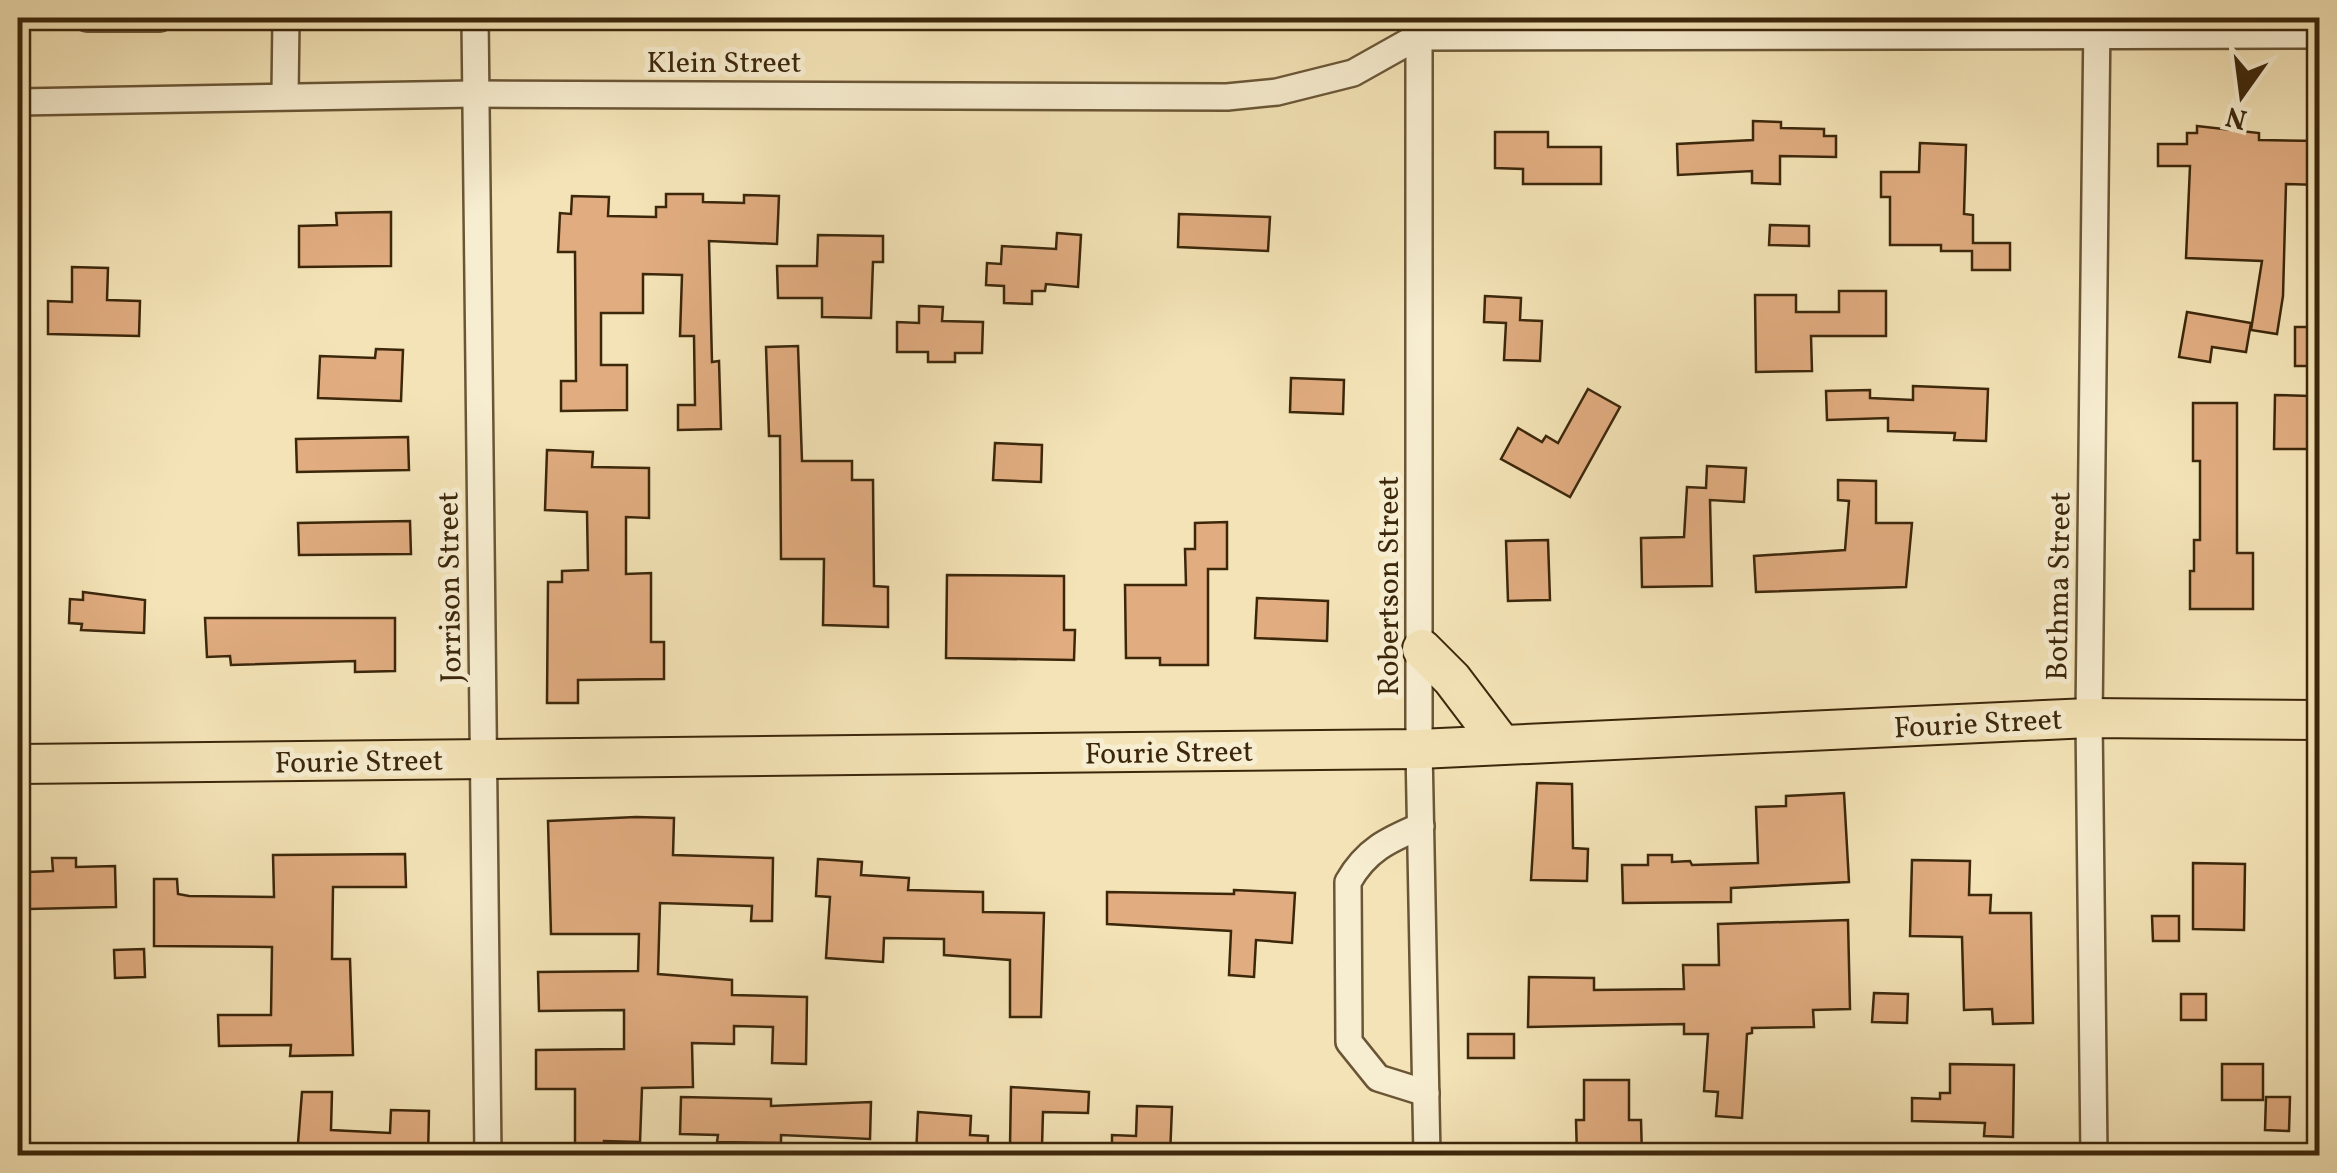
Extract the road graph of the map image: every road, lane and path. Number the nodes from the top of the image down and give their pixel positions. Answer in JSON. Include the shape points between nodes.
{"nodes":[{"id":1,"x":87,"y":18,"type":"edge"},
{"id":2,"x":160,"y":18,"type":"edge"},
{"id":3,"x":286,"y":18,"type":"edge"},
{"id":4,"x":475,"y":18,"type":"edge"},
{"id":5,"x":1451,"y":18,"type":"edge"},
{"id":6,"x":2097,"y":25,"type":"edge"},
{"id":7,"x":1419,"y":27,"type":"edge"},
{"id":8,"x":2320,"y":34,"type":"edge"},
{"id":9,"x":474,"y":94,"type":"junction"},
{"id":10,"x":286,"y":96,"type":"junction"},
{"id":11,"x":18,"y":102,"type":"edge"},
{"id":12,"x":1422,"y":649,"type":"junction"},
{"id":13,"x":2089,"y":718,"type":"junction"},
{"id":14,"x":2320,"y":720,"type":"edge"},
{"id":15,"x":1502,"y":745,"type":"junction"},
{"id":16,"x":1419,"y":749,"type":"junction"},
{"id":17,"x":484,"y":760,"type":"junction"},
{"id":18,"x":18,"y":764,"type":"edge"},
{"id":19,"x":1421,"y":826,"type":"junction"},
{"id":20,"x":1426,"y":1094,"type":"junction"},
{"id":21,"x":488,"y":1156,"type":"edge"},
{"id":22,"x":1428,"y":1156,"type":"edge"},
{"id":23,"x":2094,"y":1156,"type":"edge"}],
"edges":[{"from":1,"to":2,"type":"street"},
{"from":3,"to":10,"type":"street"},
{"from":4,"to":9,"type":"street","name":"Jorrison Street"},
{"from":5,"to":7,"type":"street","name":"Klein Street"},
{"from":6,"to":7,"type":"street","via":[[1488,40]]},
{"from":6,"to":8,"type":"street"},
{"from":6,"to":13,"type":"street","name":"Bothma Street"},
{"from":7,"to":9,"type":"street","name":"Klein Street","via":[[1374,64],[1321,84],[1228,97]]},
{"from":7,"to":12,"type":"street","name":"Robertson Street"},
{"from":9,"to":10,"type":"street","name":"Klein Street"},
{"from":9,"to":17,"type":"street","name":"Jorrison Street"},
{"from":10,"to":11,"type":"street","name":"Klein Street"},
{"from":12,"to":15,"type":"highway"},
{"from":12,"to":16,"type":"street","name":"Robertson Street"},
{"from":13,"to":14,"type":"highway","name":"Fourie Street"},
{"from":13,"to":15,"type":"highway","name":"Fourie Street"},
{"from":13,"to":23,"type":"street","name":"Bothma Street"},
{"from":15,"to":16,"type":"highway","name":"Fourie Street"},
{"from":16,"to":17,"type":"highway","name":"Fourie Street"},
{"from":16,"to":19,"type":"street","name":"Robertson Street"},
{"from":17,"to":18,"type":"highway","name":"Fourie Street"},
{"from":17,"to":21,"type":"street","name":"Jorrison Street"},
{"from":19,"to":20,"type":"street","name":"Robertson Street"},
{"from":19,"to":20,"type":"street","via":[[1384,841],[1360,860],[1348,882],[1349,1042],[1378,1078]]},
{"from":20,"to":22,"type":"street","name":"Robertson Street"}]}
